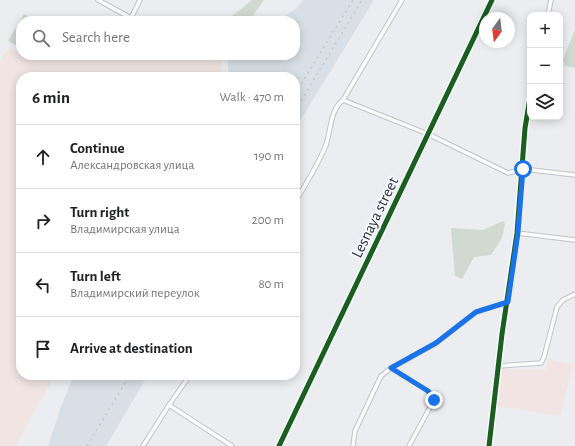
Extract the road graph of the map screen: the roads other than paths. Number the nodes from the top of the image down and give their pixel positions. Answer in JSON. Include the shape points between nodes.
{"nodes":[{"id":1,"x":98,"y":0,"type":"edge"},
{"id":2,"x":140,"y":0,"type":"edge"},
{"id":3,"x":402,"y":0,"type":"edge"},
{"id":4,"x":492,"y":0,"type":"edge"},
{"id":5,"x":551,"y":0,"type":"edge"},
{"id":6,"x":549,"y":12,"type":"edge"},
{"id":7,"x":127,"y":16,"type":"edge"},
{"id":8,"x":132,"y":16,"type":"edge"},
{"id":9,"x":342,"y":100,"type":"junction"},
{"id":10,"x":527,"y":116,"type":"edge"},
{"id":11,"x":428,"y":134,"type":"junction"},
{"id":12,"x":523,"y":169,"type":"junction"},
{"id":13,"x":575,"y":175,"type":"edge"},
{"id":14,"x":300,"y":194,"type":"edge"},
{"id":15,"x":518,"y":233,"type":"junction"},
{"id":16,"x":575,"y":240,"type":"edge"},
{"id":17,"x":575,"y":294,"type":"edge"},
{"id":18,"x":508,"y":302,"type":"junction"},
{"id":19,"x":498,"y":366,"type":"junction"},
{"id":20,"x":391,"y":368,"type":"junction"},
{"id":21,"x":186,"y":380,"type":"edge"},
{"id":22,"x":169,"y":405,"type":"junction"},
{"id":23,"x":143,"y":446,"type":"edge"},
{"id":24,"x":232,"y":446,"type":"edge"},
{"id":25,"x":279,"y":446,"type":"edge"},
{"id":26,"x":353,"y":446,"type":"edge"},
{"id":27,"x":409,"y":446,"type":"edge"},
{"id":28,"x":489,"y":446,"type":"edge"}],
"edges":[{"from":1,"to":7,"type":"street"},
{"from":2,"to":8,"type":"street"},
{"from":3,"to":9,"type":"street"},
{"from":4,"to":11,"type":"street","name":"Lesnaya street"},
{"from":5,"to":6,"type":"street"},
{"from":9,"to":11,"type":"street"},
{"from":9,"to":14,"type":"street","via":[[336,105],[326,145]]},
{"from":10,"to":12,"type":"street"},
{"from":11,"to":12,"type":"street","via":[[508,173]]},
{"from":11,"to":25,"type":"street","name":"Lesnaya street"},
{"from":12,"to":13,"type":"street"},
{"from":12,"to":15,"type":"street"},
{"from":15,"to":16,"type":"street"},
{"from":15,"to":18,"type":"street"},
{"from":17,"to":19,"type":"street","via":[[563,300],[557,307],[544,357],[540,363]]},
{"from":18,"to":19,"type":"street"},
{"from":18,"to":20,"type":"street","via":[[476,312],[436,343]]},
{"from":19,"to":28,"type":"street"},
{"from":20,"to":26,"type":"street","via":[[381,376],[355,431]]},
{"from":20,"to":27,"type":"street","via":[[428,391],[434,400]]},
{"from":21,"to":22,"type":"street"},
{"from":22,"to":23,"type":"street"},
{"from":22,"to":24,"type":"street"}]}
